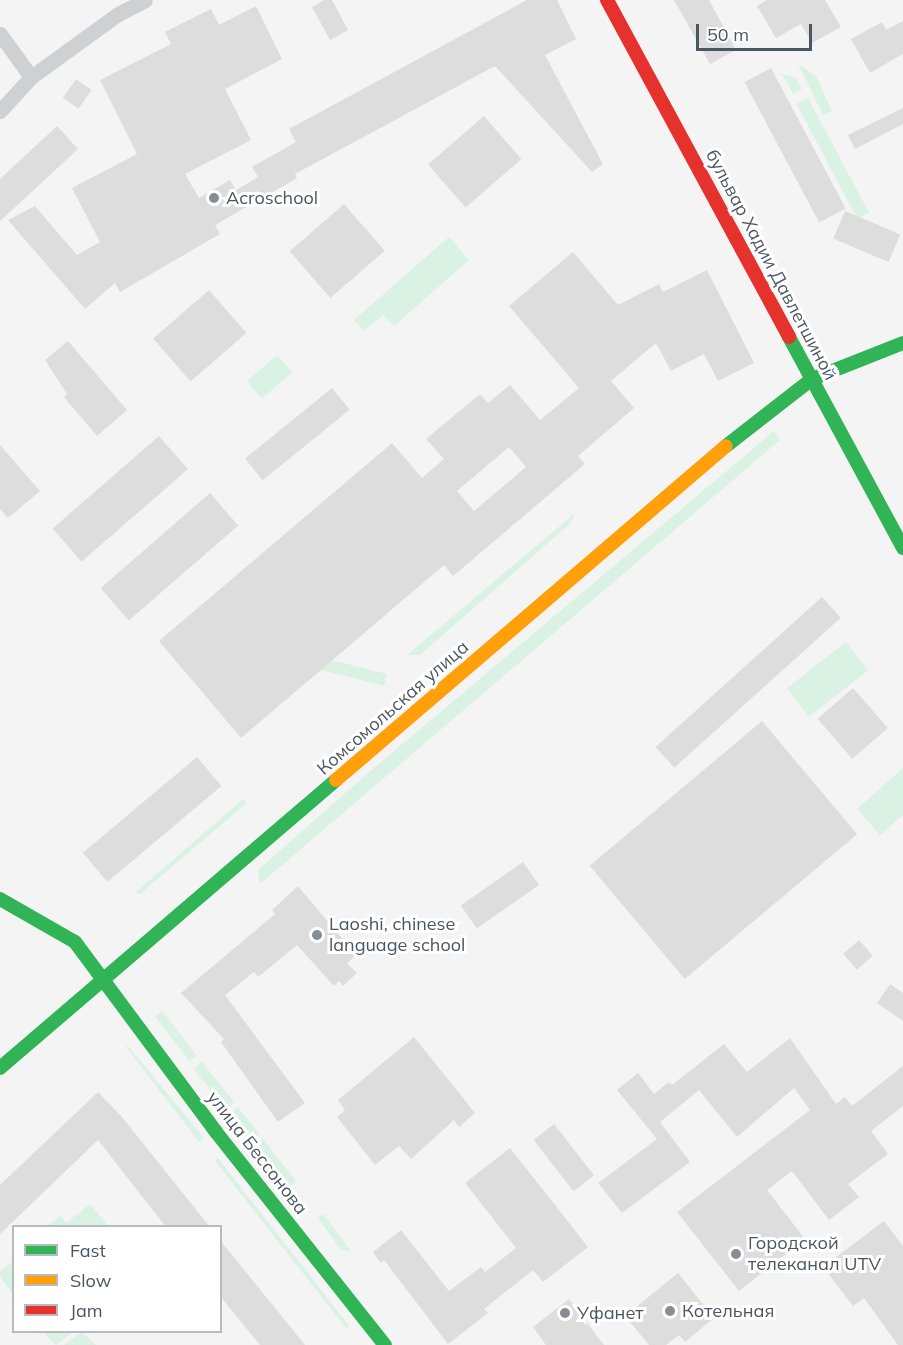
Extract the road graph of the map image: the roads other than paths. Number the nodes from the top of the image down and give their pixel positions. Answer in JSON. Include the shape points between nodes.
{"nodes":[{"id":1,"x":145,"y":0,"type":"edge"},
{"id":2,"x":607,"y":0,"type":"edge"},
{"id":3,"x":0,"y":34,"type":"edge"},
{"id":4,"x":31,"y":77,"type":"junction"},
{"id":5,"x":0,"y":111,"type":"edge"},
{"id":6,"x":903,"y":343,"type":"edge"},
{"id":7,"x":812,"y":379,"type":"junction"},
{"id":8,"x":903,"y":548,"type":"edge"},
{"id":9,"x":0,"y":899,"type":"edge"},
{"id":10,"x":103,"y":980,"type":"junction"},
{"id":11,"x":0,"y":1068,"type":"edge"},
{"id":12,"x":385,"y":1345,"type":"edge"}],
"edges":[{"from":1,"to":4,"type":"street","via":[[118,14]]},
{"from":2,"to":7,"type":"street","name":"бульвар Хадии Давлетшиной"},
{"from":3,"to":4,"type":"street"},
{"from":4,"to":5,"type":"street"},
{"from":6,"to":7,"type":"street","name":"Комсомольская улица"},
{"from":7,"to":8,"type":"street","name":"бульвар Хадии Давлетшиной"},
{"from":7,"to":10,"type":"street","name":"Комсомольская улица","via":[[760,416],[651,508]]},
{"from":9,"to":10,"type":"street","name":"улица Бессонова","via":[[65,933]]},
{"from":10,"to":11,"type":"street","name":"Комсомольская улица"},
{"from":10,"to":12,"type":"street","name":"улица Бессонова"}]}
